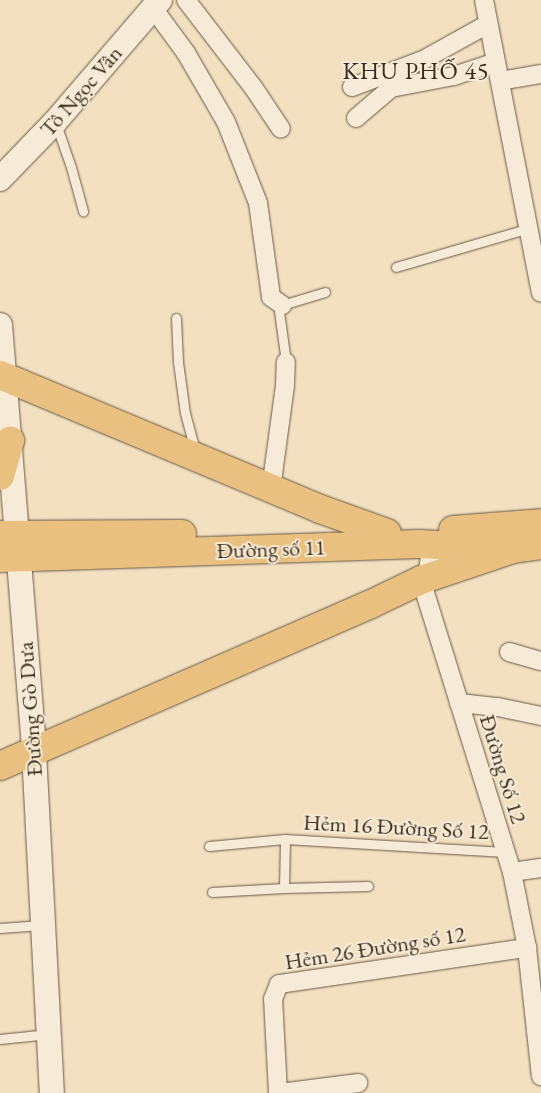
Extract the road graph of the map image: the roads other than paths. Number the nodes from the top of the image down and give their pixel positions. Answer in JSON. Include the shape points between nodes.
{"nodes":[{"id":1,"x":186,"y":0,"type":"edge"},
{"id":2,"x":484,"y":0,"type":"edge"},
{"id":3,"x":157,"y":4,"type":"edge"},
{"id":4,"x":488,"y":24,"type":"junction"},
{"id":5,"x":496,"y":62,"type":"junction"},
{"id":6,"x":541,"y":74,"type":"edge"},
{"id":7,"x":500,"y":81,"type":"junction"},
{"id":8,"x":352,"y":87,"type":"dead end"},
{"id":9,"x":356,"y":118,"type":"dead end"},
{"id":10,"x":55,"y":122,"type":"junction"},
{"id":11,"x":281,"y":129,"type":"dead end"},
{"id":12,"x":0,"y":179,"type":"edge"},
{"id":13,"x":83,"y":210,"type":"dead end"},
{"id":14,"x":529,"y":228,"type":"junction"},
{"id":15,"x":396,"y":267,"type":"dead end"},
{"id":16,"x":539,"y":272,"type":"edge"},
{"id":17,"x":325,"y":292,"type":"dead end"},
{"id":18,"x":541,"y":292,"type":"edge"},
{"id":19,"x":281,"y":308,"type":"junction"},
{"id":20,"x":176,"y":318,"type":"dead end"},
{"id":21,"x":0,"y":325,"type":"edge"},
{"id":22,"x":286,"y":362,"type":"joint"},
{"id":23,"x":2,"y":376,"type":"edge"},
{"id":24,"x":10,"y":440,"type":"junction"},
{"id":25,"x":196,"y":458,"type":"junction"},
{"id":26,"x":0,"y":476,"type":"edge"},
{"id":27,"x":271,"y":489,"type":"junction"},
{"id":28,"x":541,"y":523,"type":"edge"},
{"id":29,"x":387,"y":533,"type":"junction"},
{"id":30,"x":419,"y":544,"type":"junction"},
{"id":31,"x":541,"y":545,"type":"edge"},
{"id":32,"x":9,"y":546,"type":"edge"},
{"id":33,"x":513,"y":549,"type":"junction"},
{"id":34,"x":421,"y":580,"type":"junction"},
{"id":35,"x":509,"y":652,"type":"dead end"},
{"id":36,"x":541,"y":661,"type":"edge"},
{"id":37,"x":459,"y":704,"type":"junction"},
{"id":38,"x":541,"y":716,"type":"edge"},
{"id":39,"x":34,"y":752,"type":"junction"},
{"id":40,"x":0,"y":766,"type":"edge"},
{"id":41,"x":285,"y":839,"type":"junction"},
{"id":42,"x":209,"y":846,"type":"dead end"},
{"id":43,"x":505,"y":852,"type":"junction"},
{"id":44,"x":541,"y":868,"type":"edge"},
{"id":45,"x":512,"y":872,"type":"junction"},
{"id":46,"x":368,"y":886,"type":"dead end"},
{"id":47,"x":284,"y":888,"type":"junction"},
{"id":48,"x":212,"y":892,"type":"dead end"},
{"id":49,"x":42,"y":926,"type":"junction"},
{"id":50,"x":0,"y":928,"type":"edge"},
{"id":51,"x":527,"y":948,"type":"junction"},
{"id":52,"x":537,"y":1006,"type":"edge"},
{"id":53,"x":49,"y":1034,"type":"junction"},
{"id":54,"x":0,"y":1039,"type":"edge"},
{"id":55,"x":541,"y":1076,"type":"edge"},
{"id":56,"x":358,"y":1084,"type":"dead end"},
{"id":57,"x":52,"y":1093,"type":"edge"},
{"id":58,"x":279,"y":1093,"type":"edge"}],
"edges":[{"from":1,"to":11,"type":"street"},
{"from":2,"to":4,"type":"street"},
{"from":3,"to":10,"type":"street","name":"Tô Ngọc Vân"},
{"from":3,"to":19,"type":"street","via":[[226,122],[258,202],[271,297]]},
{"from":4,"to":5,"type":"street"},
{"from":4,"to":8,"type":"street","via":[[423,60]]},
{"from":5,"to":7,"type":"street"},
{"from":5,"to":9,"type":"street","via":[[454,76],[391,88]]},
{"from":6,"to":7,"type":"street"},
{"from":7,"to":14,"type":"street"},
{"from":10,"to":12,"type":"street","name":"Tô Ngọc Vân"},
{"from":10,"to":13,"type":"lane"},
{"from":14,"to":15,"type":"lane"},
{"from":14,"to":16,"type":"street"},
{"from":16,"to":18,"type":"street"},
{"from":17,"to":19,"type":"lane"},
{"from":19,"to":22,"type":"lane"},
{"from":20,"to":25,"type":"lane","via":[[185,412]]},
{"from":21,"to":23,"type":"street","name":"Đường Gò Dưa"},
{"from":22,"to":27,"type":"street"},
{"from":23,"to":24,"type":"street","name":"Đường Gò Dưa"},
{"from":23,"to":25,"type":"main road"},
{"from":24,"to":26,"type":"main road"},
{"from":24,"to":32,"type":"street","name":"Đường Gò Dưa"},
{"from":25,"to":27,"type":"main road"},
{"from":27,"to":29,"type":"main road"},
{"from":28,"to":29,"type":"main road","name":"Đường số 11"},
{"from":29,"to":32,"type":"main road","name":"Đường số 11"},
{"from":30,"to":32,"type":"main road","name":"Đường số 11"},
{"from":30,"to":33,"type":"main road","name":"Đường số 11"},
{"from":30,"to":34,"type":"street","via":[[427,550],[430,558]]},
{"from":31,"to":33,"type":"main road","name":"Đường số 11"},
{"from":32,"to":39,"type":"street","name":"Đường Gò Dưa"},
{"from":33,"to":34,"type":"main road"},
{"from":34,"to":37,"type":"street","name":"Đường Số 12"},
{"from":34,"to":39,"type":"main road"},
{"from":35,"to":36,"type":"street"},
{"from":37,"to":38,"type":"street","via":[[498,707]]},
{"from":37,"to":43,"type":"street","name":"Đường Số 12"},
{"from":39,"to":40,"type":"main road"},
{"from":39,"to":49,"type":"street","name":"Đường Gò Dưa"},
{"from":41,"to":42,"type":"lane","name":"Hẻm 16 Đường Số 12"},
{"from":41,"to":43,"type":"lane","name":"Hẻm 16 Đường Số 12"},
{"from":41,"to":47,"type":"lane","name":"Hẻm 16 Đường Số 12"},
{"from":43,"to":45,"type":"street","name":"Đường Số 12"},
{"from":44,"to":45,"type":"street"},
{"from":45,"to":51,"type":"street","name":"Đường Số 12"},
{"from":46,"to":47,"type":"lane"},
{"from":47,"to":48,"type":"lane"},
{"from":49,"to":50,"type":"lane"},
{"from":49,"to":53,"type":"street","name":"Đường Gò Dưa"},
{"from":51,"to":52,"type":"street","name":"Đường Số 12"},
{"from":51,"to":58,"type":"street","name":"Hẻm 26 Đường số 12","via":[[279,984],[273,999]]},
{"from":52,"to":55,"type":"street","name":"Đường Số 12"},
{"from":53,"to":54,"type":"lane"},
{"from":53,"to":57,"type":"street","name":"Đường Gò Dưa"},
{"from":56,"to":58,"type":"street"}]}
